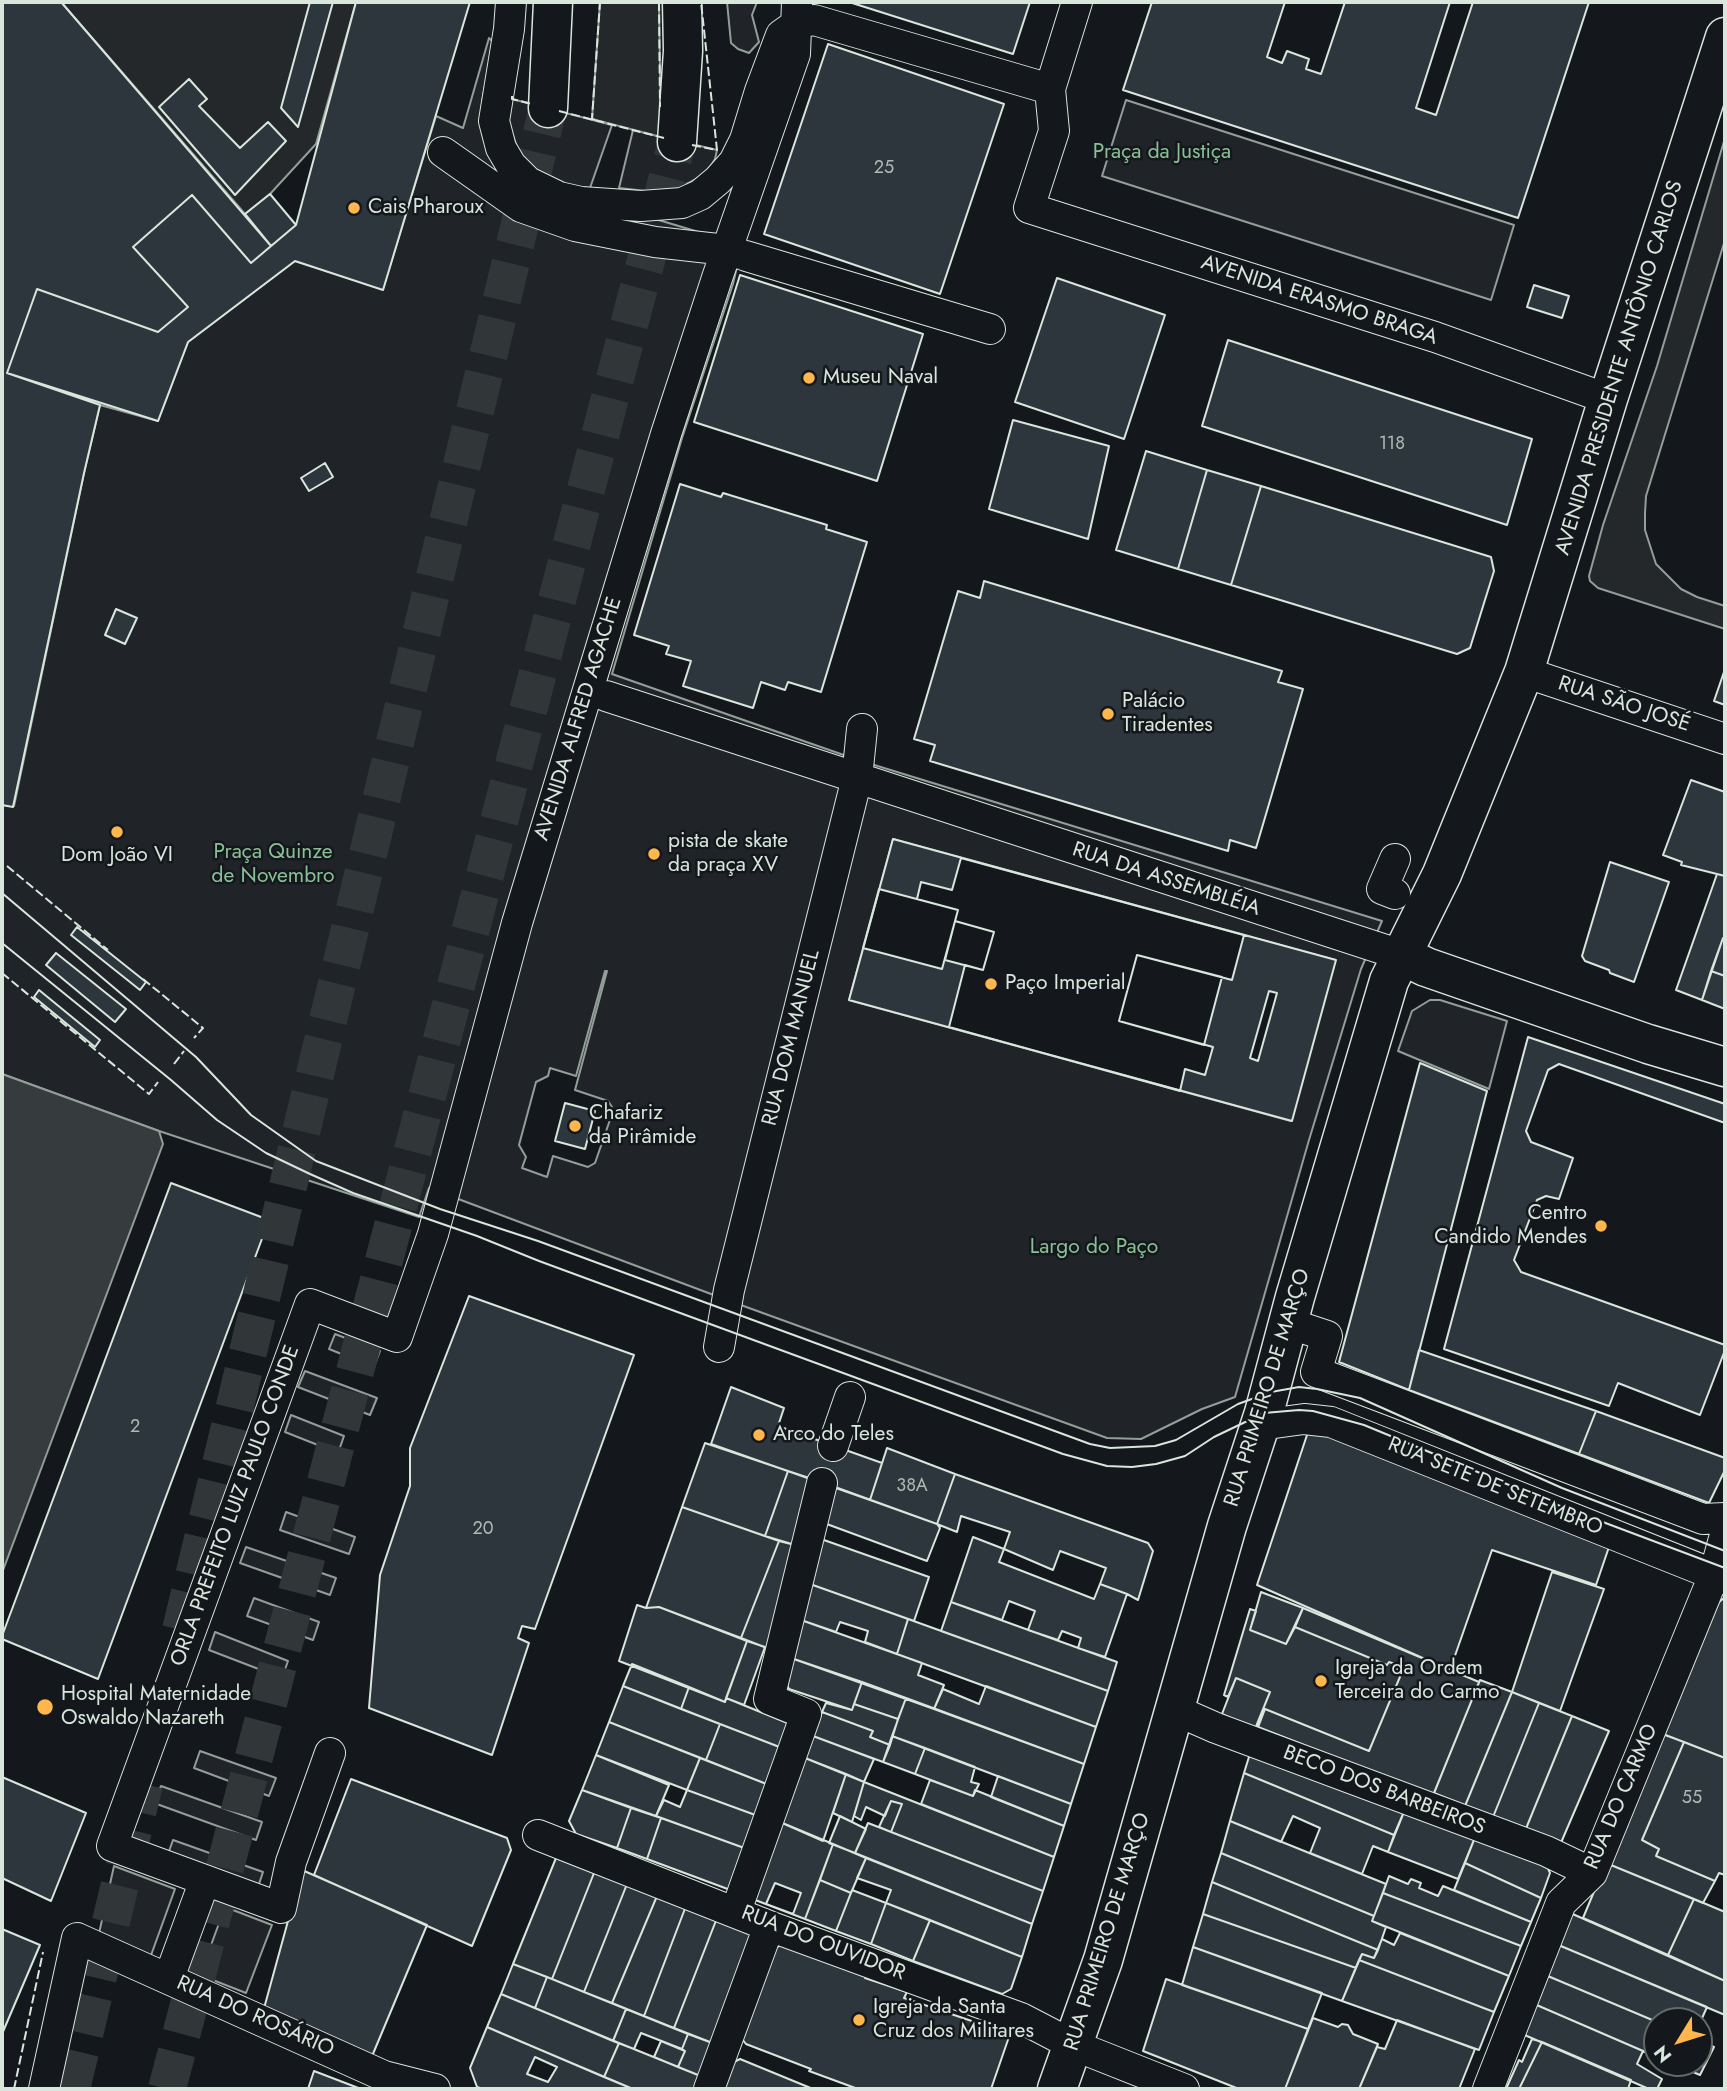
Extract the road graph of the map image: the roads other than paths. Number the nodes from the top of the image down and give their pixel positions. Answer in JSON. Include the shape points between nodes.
{"nodes":[{"id":1,"x":511,"y":2,"type":"edge"},
{"id":2,"x":553,"y":2,"type":"edge"},
{"id":3,"x":682,"y":2,"type":"edge"},
{"id":4,"x":1077,"y":2,"type":"edge"},
{"id":5,"x":798,"y":12,"type":"edge"},
{"id":6,"x":1725,"y":37,"type":"edge"},
{"id":7,"x":1050,"y":89,"type":"junction"},
{"id":8,"x":548,"y":107,"type":"tunnel mouth"},
{"id":9,"x":677,"y":142,"type":"tunnel mouth"},
{"id":10,"x":443,"y":152,"type":"dead end"},
{"id":11,"x":738,"y":253,"type":"junction"},
{"id":12,"x":990,"y":329,"type":"dead end"},
{"id":13,"x":1608,"y":399,"type":"junction"},
{"id":14,"x":1519,"y":686,"type":"junction"},
{"id":15,"x":599,"y":694,"type":"junction"},
{"id":16,"x":862,"y":729,"type":"dead end"},
{"id":17,"x":1725,"y":739,"type":"edge"},
{"id":18,"x":857,"y":778,"type":"junction"},
{"id":19,"x":1395,"y":859,"type":"dead end"},
{"id":20,"x":1395,"y":894,"type":"dead end"},
{"id":21,"x":1401,"y":955,"type":"junction"},
{"id":22,"x":1725,"y":1067,"type":"edge"},
{"id":23,"x":444,"y":1192,"type":"joint"},
{"id":24,"x":1288,"y":1323,"type":"junction"},
{"id":25,"x":719,"y":1348,"type":"dead end"},
{"id":26,"x":850,"y":1397,"type":"dead end"},
{"id":27,"x":1261,"y":1425,"type":"junction"},
{"id":28,"x":834,"y":1446,"type":"dead end"},
{"id":29,"x":822,"y":1483,"type":"dead end"},
{"id":30,"x":1725,"y":1518,"type":"edge"},
{"id":31,"x":1725,"y":1535,"type":"edge"},
{"id":32,"x":1720,"y":1577,"type":"edge"},
{"id":33,"x":1175,"y":1710,"type":"junction"},
{"id":34,"x":330,"y":1753,"type":"dead end"},
{"id":35,"x":538,"y":1835,"type":"dead end"},
{"id":36,"x":1592,"y":1873,"type":"junction"},
{"id":37,"x":205,"y":1880,"type":"junction"},
{"id":38,"x":736,"y":1911,"type":"junction"},
{"id":39,"x":769,"y":1926,"type":"junction"},
{"id":40,"x":169,"y":1978,"type":"junction"},
{"id":41,"x":1073,"y":2045,"type":"junction"},
{"id":42,"x":44,"y":2089,"type":"edge"},
{"id":43,"x":435,"y":2089,"type":"edge"},
{"id":44,"x":709,"y":2089,"type":"edge"},
{"id":45,"x":1057,"y":2089,"type":"edge"},
{"id":46,"x":1184,"y":2089,"type":"edge"},
{"id":47,"x":1488,"y":2089,"type":"edge"}],
"edges":[{"from":1,"to":5,"type":"street","via":[[494,121],[511,165],[528,182],[559,197],[641,206],[682,203],[701,195],[734,162],[781,36]]},
{"from":2,"to":8,"type":"main road"},
{"from":3,"to":9,"type":"main road"},
{"from":4,"to":7,"type":"street"},
{"from":5,"to":7,"type":"street"},
{"from":5,"to":11,"type":"street","name":"AVENIDA ALFRED AGACHE","via":[[795,54]]},
{"from":6,"to":13,"type":"main road","name":"AVENIDA PRESIDENTE ANTÔNIO CARLOS"},
{"from":7,"to":13,"type":"street","name":"AVENIDA ERASMO BRAGA","via":[[1054,131],[1029,208],[1435,337]]},
{"from":10,"to":11,"type":"street","via":[[521,207],[575,226]]},
{"from":11,"to":12,"type":"street"},
{"from":11,"to":15,"type":"street","name":"AVENIDA ALFRED AGACHE","via":[[666,434]]},
{"from":13,"to":14,"type":"main road","name":"AVENIDA PRESIDENTE ANTÔNIO CARLOS"},
{"from":14,"to":17,"type":"street","name":"RUA SÃO JOSÉ"},
{"from":14,"to":21,"type":"main road","name":"RUA PRIMEIRO DE MARÇO","via":[[1442,874]]},
{"from":15,"to":18,"type":"street","name":"RUA DA ASSEMBLÉIA"},
{"from":15,"to":23,"type":"street","name":"AVENIDA ALFRED AGACHE","via":[[517,923]]},
{"from":16,"to":18,"type":"street","name":"RUA DOM MANUEL"},
{"from":18,"to":21,"type":"street","name":"RUA DA ASSEMBLÉIA"},
{"from":18,"to":25,"type":"street","name":"RUA DOM MANUEL","via":[[729,1290]]},
{"from":19,"to":20,"type":"street","via":[[1382,889]]},
{"from":21,"to":22,"type":"main road","name":"RUA DA ASSEMBLÉIA"},
{"from":21,"to":24,"type":"main road","name":"RUA PRIMEIRO DE MARÇO","via":[[1389,981]]},
{"from":23,"to":37,"type":"street","name":"ORLA PREFEITO LUIZ PAULO CONDE","via":[[397,1337],[310,1304],[112,1846]]},
{"from":24,"to":27,"type":"main road","name":"RUA PRIMEIRO DE MARÇO"},
{"from":24,"to":30,"type":"street","via":[[1327,1336],[1316,1372],[1703,1519]]},
{"from":26,"to":28,"type":"street"},
{"from":27,"to":32,"type":"street","name":"RUA SETE DE SETEMBRO","via":[[1304,1419],[1331,1422]]},
{"from":27,"to":33,"type":"main road","name":"RUA PRIMEIRO DE MARÇO","via":[[1227,1525]]},
{"from":29,"to":38,"type":"street","via":[[769,1699],[806,1714]]},
{"from":31,"to":32,"type":"street","name":"RUA DO CARMO"},
{"from":32,"to":36,"type":"street","name":"RUA DO CARMO"},
{"from":33,"to":36,"type":"street","name":"BECO DOS BARBEIROS","via":[[1546,1851]]},
{"from":33,"to":41,"type":"main road","name":"RUA PRIMEIRO DE MARÇO"},
{"from":34,"to":37,"type":"street","name":"ORLA PREFEITO LUIZ PAULO CONDE","via":[[291,1862],[281,1908]]},
{"from":35,"to":38,"type":"street","name":"RUA DO OUVIDOR"},
{"from":36,"to":47,"type":"street","name":"RUA DO CARMO","via":[[1561,1903]]},
{"from":37,"to":40,"type":"street"},
{"from":38,"to":39,"type":"street","name":"RUA DO OUVIDOR"},
{"from":39,"to":41,"type":"street","name":"RUA DO OUVIDOR","via":[[1021,2018]]},
{"from":39,"to":44,"type":"street"},
{"from":40,"to":42,"type":"street","name":"RUA DO ROSÁRIO","via":[[77,1938]]},
{"from":40,"to":43,"type":"street","name":"RUA DO ROSÁRIO","via":[[384,2076]]},
{"from":41,"to":45,"type":"main road","name":"RUA PRIMEIRO DE MARÇO"},
{"from":41,"to":46,"type":"street","name":"RUA DO OUVIDOR"}]}
